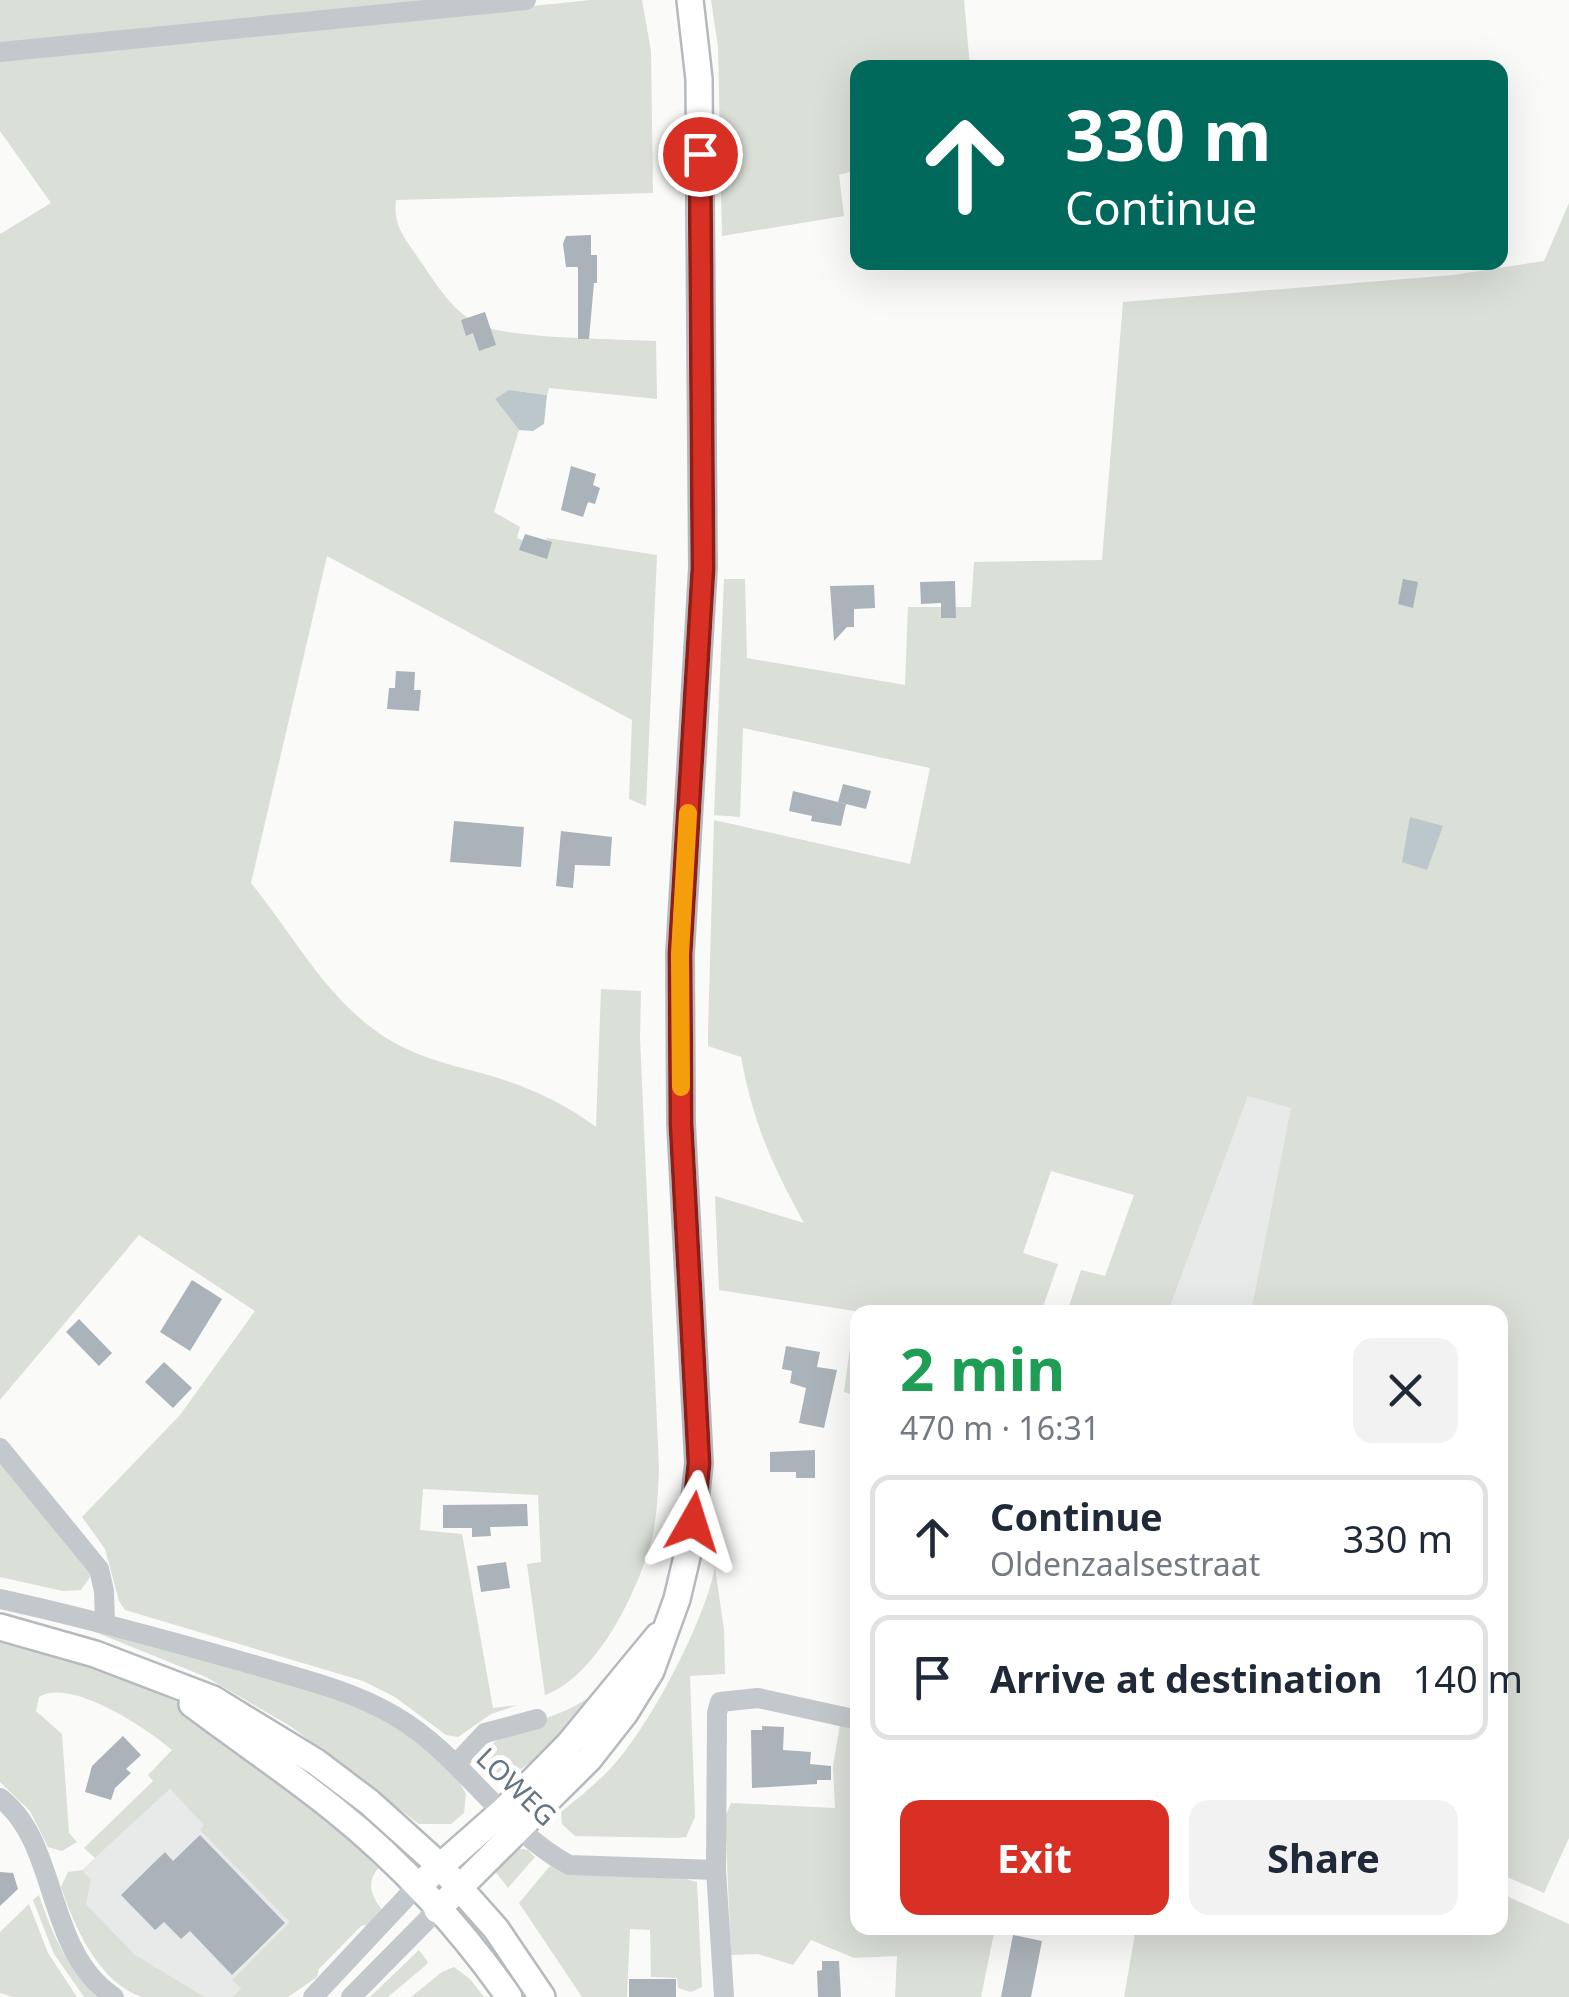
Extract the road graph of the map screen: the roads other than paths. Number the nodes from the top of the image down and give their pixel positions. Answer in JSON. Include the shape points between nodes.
{"nodes":[{"id":1,"x":526,"y":0,"type":"edge"},
{"id":2,"x":690,"y":0,"type":"edge"},
{"id":3,"x":0,"y":52,"type":"edge"},
{"id":4,"x":0,"y":1448,"type":"edge"},
{"id":5,"x":0,"y":1599,"type":"edge"},
{"id":6,"x":104,"y":1622,"type":"junction"},
{"id":7,"x":0,"y":1627,"type":"edge"},
{"id":8,"x":175,"y":1687,"type":"junction"},
{"id":9,"x":850,"y":1718,"type":"edge"},
{"id":10,"x":537,"y":1719,"type":"dead end"},
{"id":11,"x":456,"y":1764,"type":"junction"},
{"id":12,"x":0,"y":1798,"type":"edge"},
{"id":13,"x":512,"y":1820,"type":"junction"},
{"id":14,"x":440,"y":1866,"type":"junction"},
{"id":15,"x":716,"y":1870,"type":"junction"},
{"id":16,"x":416,"y":1887,"type":"junction"},
{"id":17,"x":460,"y":1890,"type":"junction"},
{"id":18,"x":437,"y":1910,"type":"junction"},
{"id":19,"x":114,"y":1997,"type":"edge"},
{"id":20,"x":313,"y":1997,"type":"edge"},
{"id":21,"x":351,"y":1997,"type":"edge"},
{"id":22,"x":509,"y":1997,"type":"edge"},
{"id":23,"x":542,"y":1997,"type":"edge"},
{"id":24,"x":724,"y":1997,"type":"edge"}],
"edges":[{"from":1,"to":3,"type":"street"},
{"from":2,"to":13,"type":"main road","via":[[699,79],[703,568],[680,954],[681,1124],[699,1463],[690,1544],[664,1629]]},
{"from":4,"to":6,"type":"street","via":[[99,1568]]},
{"from":5,"to":6,"type":"street","name":"LOWEG"},
{"from":6,"to":11,"type":"street","name":"LOWEG","via":[[355,1696],[397,1717]]},
{"from":7,"to":8,"type":"main road","via":[[95,1654]]},
{"from":8,"to":14,"type":"main road","via":[[212,1699],[316,1762]]},
{"from":8,"to":16,"type":"main road","via":[[338,1813]]},
{"from":9,"to":15,"type":"street","via":[[758,1698],[720,1702]]},
{"from":10,"to":11,"type":"street","via":[[485,1733]]},
{"from":11,"to":13,"type":"street","name":"LOWEG"},
{"from":12,"to":19,"type":"street","via":[[29,1834],[75,1951]]},
{"from":13,"to":14,"type":"main road"},
{"from":13,"to":15,"type":"street","name":"LOWEG","via":[[568,1865]]},
{"from":13,"to":17,"type":"main road"},
{"from":14,"to":16,"type":"main road"},
{"from":14,"to":17,"type":"main road"},
{"from":15,"to":24,"type":"street"},
{"from":16,"to":18,"type":"main road"},
{"from":16,"to":20,"type":"street"},
{"from":17,"to":18,"type":"main road"},
{"from":17,"to":23,"type":"main road"},
{"from":18,"to":21,"type":"street"},
{"from":18,"to":22,"type":"main road"}]}
